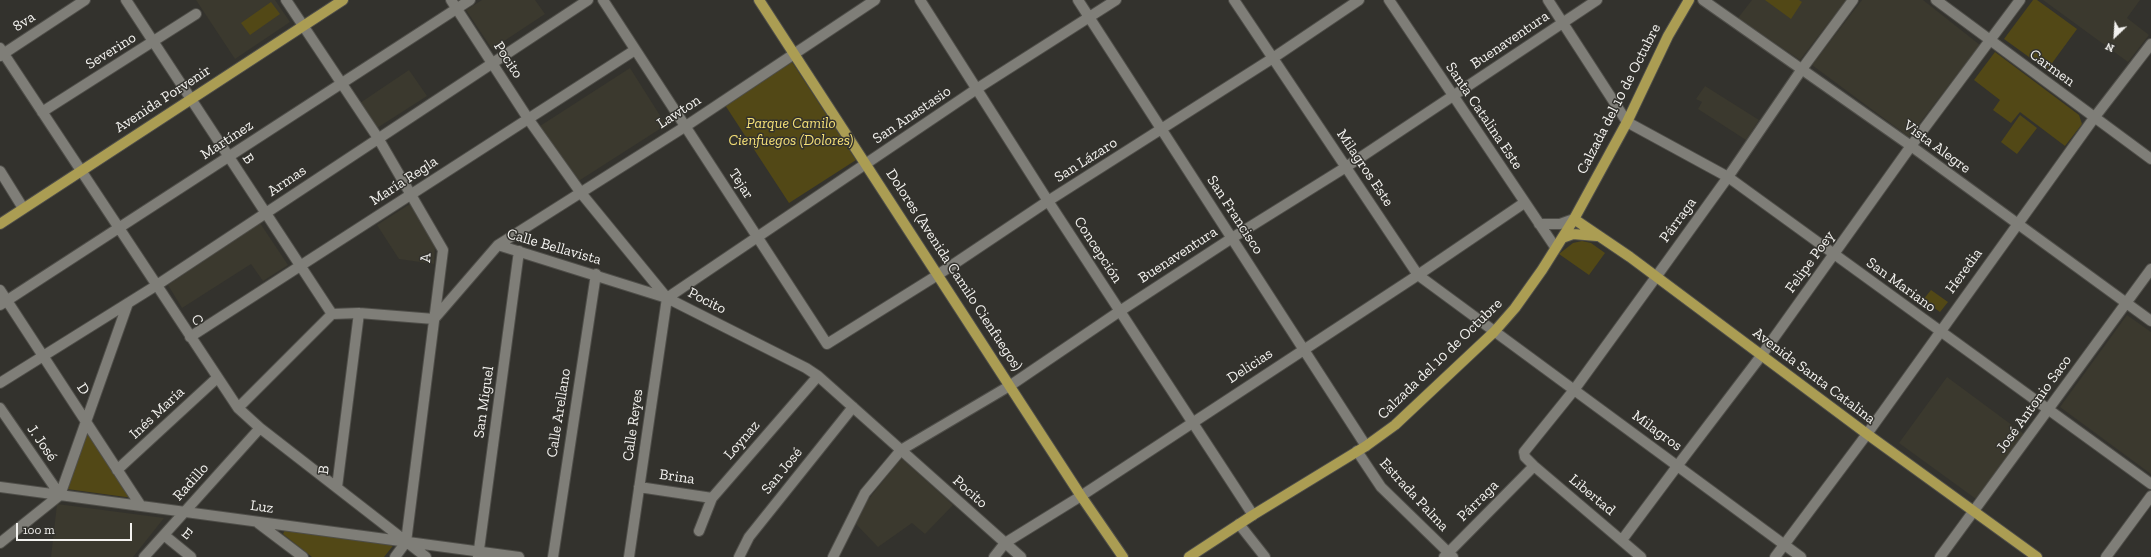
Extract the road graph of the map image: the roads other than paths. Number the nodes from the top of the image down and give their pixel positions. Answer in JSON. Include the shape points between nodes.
{"nodes":[{"id":1,"x":85,"y":0,"type":"edge"},
{"id":2,"x":126,"y":0,"type":"edge"},
{"id":3,"x":286,"y":0,"type":"edge"},
{"id":4,"x":343,"y":0,"type":"edge"},
{"id":5,"x":450,"y":0,"type":"edge"},
{"id":6,"x":470,"y":0,"type":"edge"},
{"id":7,"x":588,"y":0,"type":"edge"},
{"id":8,"x":603,"y":0,"type":"edge"},
{"id":9,"x":759,"y":0,"type":"edge"},
{"id":10,"x":875,"y":0,"type":"edge"},
{"id":11,"x":920,"y":0,"type":"edge"},
{"id":12,"x":1078,"y":0,"type":"edge"},
{"id":13,"x":1116,"y":0,"type":"edge"},
{"id":14,"x":1234,"y":0,"type":"edge"},
{"id":15,"x":1360,"y":0,"type":"edge"},
{"id":16,"x":1389,"y":0,"type":"edge"},
{"id":17,"x":1548,"y":0,"type":"edge"},
{"id":18,"x":1597,"y":0,"type":"edge"},
{"id":19,"x":1689,"y":0,"type":"edge"},
{"id":20,"x":1703,"y":0,"type":"edge"},
{"id":21,"x":1853,"y":0,"type":"edge"},
{"id":22,"x":1936,"y":0,"type":"edge"},
{"id":23,"x":2020,"y":0,"type":"edge"},
{"id":24,"x":457,"y":9,"type":"junction"},
{"id":25,"x":196,"y":14,"type":"dead end"},
{"id":26,"x":1090,"y":17,"type":"junction"},
{"id":27,"x":1563,"y":23,"type":"junction"},
{"id":28,"x":304,"y":26,"type":"junction"},
{"id":29,"x":154,"y":41,"type":"junction"},
{"id":30,"x":1989,"y":41,"type":"junction"},
{"id":31,"x":2151,"y":44,"type":"edge"},
{"id":32,"x":635,"y":50,"type":"junction"},
{"id":33,"x":1,"y":52,"type":"edge"},
{"id":34,"x":794,"y":55,"type":"junction"},
{"id":35,"x":1273,"y":58,"type":"junction"},
{"id":36,"x":492,"y":62,"type":"junction"},
{"id":37,"x":1802,"y":69,"type":"junction"},
{"id":38,"x":341,"y":84,"type":"junction"},
{"id":39,"x":978,"y":88,"type":"junction"},
{"id":40,"x":1452,"y":97,"type":"junction"},
{"id":41,"x":191,"y":98,"type":"junction"},
{"id":42,"x":42,"y":112,"type":"junction"},
{"id":43,"x":2094,"y":118,"type":"junction"},
{"id":44,"x":529,"y":120,"type":"junction"},
{"id":45,"x":1627,"y":122,"type":"junction"},
{"id":46,"x":686,"y":126,"type":"junction"},
{"id":47,"x":1162,"y":130,"type":"junction"},
{"id":48,"x":378,"y":138,"type":"junction"},
{"id":49,"x":1911,"y":146,"type":"junction"},
{"id":50,"x":228,"y":157,"type":"junction"},
{"id":51,"x":2151,"y":158,"type":"edge"},
{"id":52,"x":866,"y":164,"type":"junction"},
{"id":53,"x":1346,"y":167,"type":"junction"},
{"id":54,"x":82,"y":169,"type":"junction"},
{"id":55,"x":0,"y":171,"type":"edge"},
{"id":56,"x":1728,"y":177,"type":"junction"},
{"id":57,"x":580,"y":193,"type":"junction"},
{"id":58,"x":411,"y":194,"type":"junction"},
{"id":59,"x":1048,"y":201,"type":"junction"},
{"id":60,"x":1524,"y":203,"type":"junction"},
{"id":61,"x":23,"y":208,"type":"junction"},
{"id":62,"x":265,"y":213,"type":"junction"},
{"id":63,"x":1574,"y":219,"type":"junction"},
{"id":64,"x":0,"y":224,"type":"edge"},
{"id":65,"x":1539,"y":224,"type":"junction"},
{"id":66,"x":2016,"y":224,"type":"junction"},
{"id":67,"x":119,"y":227,"type":"junction"},
{"id":68,"x":757,"y":238,"type":"junction"},
{"id":69,"x":1232,"y":238,"type":"junction"},
{"id":70,"x":1562,"y":238,"type":"junction"},
{"id":71,"x":1601,"y":238,"type":"junction"},
{"id":72,"x":498,"y":245,"type":"junction"},
{"id":73,"x":1555,"y":248,"type":"junction"},
{"id":74,"x":519,"y":251,"type":"junction"},
{"id":75,"x":1834,"y":255,"type":"junction"},
{"id":76,"x":299,"y":267,"type":"junction"},
{"id":77,"x":2151,"y":269,"type":"edge"},
{"id":78,"x":596,"y":274,"type":"junction"},
{"id":79,"x":939,"y":274,"type":"junction"},
{"id":80,"x":1418,"y":275,"type":"junction"},
{"id":81,"x":1656,"y":277,"type":"junction"},
{"id":82,"x":157,"y":285,"type":"junction"},
{"id":83,"x":0,"y":290,"type":"edge"},
{"id":84,"x":666,"y":298,"type":"junction"},
{"id":85,"x":3,"y":302,"type":"edge"},
{"id":86,"x":128,"y":303,"type":"junction"},
{"id":87,"x":2126,"y":303,"type":"junction"},
{"id":88,"x":1120,"y":311,"type":"junction"},
{"id":89,"x":359,"y":313,"type":"junction"},
{"id":90,"x":332,"y":314,"type":"junction"},
{"id":91,"x":434,"y":319,"type":"junction"},
{"id":92,"x":2151,"y":321,"type":"edge"},
{"id":93,"x":1939,"y":331,"type":"junction"},
{"id":94,"x":1494,"y":332,"type":"junction"},
{"id":95,"x":190,"y":337,"type":"junction"},
{"id":96,"x":827,"y":344,"type":"joint"},
{"id":97,"x":1304,"y":349,"type":"junction"},
{"id":98,"x":44,"y":356,"type":"junction"},
{"id":99,"x":1761,"y":356,"type":"junction"},
{"id":100,"x":818,"y":376,"type":"junction"},
{"id":101,"x":217,"y":378,"type":"junction"},
{"id":102,"x":0,"y":383,"type":"edge"},
{"id":103,"x":1011,"y":385,"type":"junction"},
{"id":104,"x":1574,"y":390,"type":"junction"},
{"id":105,"x":853,"y":407,"type":"junction"},
{"id":106,"x":0,"y":408,"type":"edge"},
{"id":107,"x":238,"y":408,"type":"junction"},
{"id":108,"x":2048,"y":410,"type":"junction"},
{"id":109,"x":85,"y":420,"type":"junction"},
{"id":110,"x":1191,"y":422,"type":"junction"},
{"id":111,"x":260,"y":428,"type":"junction"},
{"id":112,"x":1867,"y":434,"type":"junction"},
{"id":113,"x":1362,"y":448,"type":"junction"},
{"id":114,"x":901,"y":450,"type":"junction"},
{"id":115,"x":1524,"y":455,"type":"joint"},
{"id":116,"x":1678,"y":464,"type":"junction"},
{"id":117,"x":1534,"y":466,"type":"junction"},
{"id":118,"x":117,"y":470,"type":"junction"},
{"id":119,"x":2151,"y":484,"type":"edge"},
{"id":120,"x":0,"y":487,"type":"edge"},
{"id":121,"x":337,"y":487,"type":"junction"},
{"id":122,"x":639,"y":487,"type":"junction"},
{"id":123,"x":60,"y":495,"type":"junction"},
{"id":124,"x":1081,"y":496,"type":"junction"},
{"id":125,"x":2151,"y":496,"type":"edge"},
{"id":126,"x":712,"y":498,"type":"junction"},
{"id":127,"x":140,"y":506,"type":"junction"},
{"id":128,"x":184,"y":512,"type":"junction"},
{"id":129,"x":1974,"y":512,"type":"junction"},
{"id":130,"x":1253,"y":515,"type":"junction"},
{"id":131,"x":257,"y":522,"type":"junction"},
{"id":132,"x":1240,"y":524,"type":"junction"},
{"id":133,"x":699,"y":531,"type":"dead end"},
{"id":134,"x":164,"y":535,"type":"junction"},
{"id":135,"x":1622,"y":540,"type":"junction"},
{"id":136,"x":406,"y":542,"type":"junction"},
{"id":137,"x":0,"y":543,"type":"edge"},
{"id":138,"x":1006,"y":543,"type":"junction"},
{"id":139,"x":1784,"y":545,"type":"junction"},
{"id":140,"x":478,"y":555,"type":"edge"},
{"id":141,"x":1448,"y":555,"type":"edge"},
{"id":142,"x":1635,"y":555,"type":"edge"},
{"id":143,"x":144,"y":557,"type":"edge"},
{"id":144,"x":191,"y":557,"type":"edge"},
{"id":145,"x":303,"y":557,"type":"edge"},
{"id":146,"x":395,"y":557,"type":"edge"},
{"id":147,"x":426,"y":557,"type":"edge"},
{"id":148,"x":519,"y":557,"type":"edge"},
{"id":149,"x":553,"y":557,"type":"edge"},
{"id":150,"x":629,"y":557,"type":"edge"},
{"id":151,"x":739,"y":557,"type":"edge"},
{"id":152,"x":833,"y":557,"type":"edge"},
{"id":153,"x":994,"y":557,"type":"edge"},
{"id":154,"x":1021,"y":557,"type":"edge"},
{"id":155,"x":1124,"y":557,"type":"edge"},
{"id":156,"x":1189,"y":557,"type":"edge"},
{"id":157,"x":1265,"y":557,"type":"edge"},
{"id":158,"x":1775,"y":557,"type":"edge"},
{"id":159,"x":1801,"y":557,"type":"edge"},
{"id":160,"x":1940,"y":557,"type":"edge"},
{"id":161,"x":2037,"y":557,"type":"edge"},
{"id":162,"x":2106,"y":557,"type":"edge"}],
"edges":[{"from":1,"to":33,"type":"street","name":"8va"},
{"from":2,"to":29,"type":"street","name":"B"},
{"from":3,"to":28,"type":"street","name":"A"},
{"from":4,"to":28,"type":"main road","name":"Avenida Porvenir"},
{"from":5,"to":24,"type":"street","name":"Pocito"},
{"from":6,"to":24,"type":"street","name":"Martínez"},
{"from":7,"to":36,"type":"street","name":"Armas"},
{"from":8,"to":32,"type":"street","name":"Tejar"},
{"from":9,"to":34,"type":"main road","name":"Dolores (Avenida Camilo Cienfuegos)"},
{"from":10,"to":34,"type":"street","name":"Lawton"},
{"from":11,"to":39,"type":"street","name":"Concepción"},
{"from":12,"to":26,"type":"street","name":"San Francisco"},
{"from":13,"to":26,"type":"street","name":"San Anastasio"},
{"from":14,"to":35,"type":"street","name":"Milagros Este"},
{"from":15,"to":35,"type":"street","name":"San Lázaro"},
{"from":16,"to":40,"type":"street","name":"Santa Catalina Este"},
{"from":17,"to":27,"type":"street"},
{"from":18,"to":27,"type":"street","name":"Buenaventura"},
{"from":19,"to":45,"type":"main road","name":"Calzada del 10 de Octubre","via":[[1668,36]]},
{"from":20,"to":37,"type":"street","name":"Vista Alegre"},
{"from":21,"to":37,"type":"street","name":"Párraga"},
{"from":22,"to":30,"type":"street","name":"Carmen"},
{"from":23,"to":30,"type":"street","name":"Felipe Poey"},
{"from":24,"to":36,"type":"street","name":"Pocito"},
{"from":24,"to":38,"type":"street","name":"Martínez"},
{"from":25,"to":29,"type":"street","name":"Severino"},
{"from":26,"to":39,"type":"street","name":"San Anastasio"},
{"from":26,"to":47,"type":"street","name":"San Francisco"},
{"from":27,"to":40,"type":"street","name":"Buenaventura"},
{"from":27,"to":45,"type":"street"},
{"from":28,"to":38,"type":"street","name":"A"},
{"from":28,"to":41,"type":"main road","name":"Avenida Porvenir"},
{"from":29,"to":41,"type":"street","name":"B"},
{"from":29,"to":42,"type":"street","name":"Severino"},
{"from":30,"to":43,"type":"street","name":"Carmen"},
{"from":30,"to":49,"type":"street","name":"Felipe Poey"},
{"from":31,"to":43,"type":"street","name":"Heredia"},
{"from":32,"to":44,"type":"street","name":"María Regla"},
{"from":32,"to":46,"type":"street","name":"Tejar"},
{"from":33,"to":42,"type":"street","name":"C"},
{"from":34,"to":46,"type":"street","name":"Lawton"},
{"from":34,"to":52,"type":"main road","name":"Dolores (Avenida Camilo Cienfuegos)"},
{"from":35,"to":47,"type":"street","name":"San Lázaro"},
{"from":35,"to":53,"type":"street","name":"Milagros Este"},
{"from":36,"to":44,"type":"street","name":"Pocito"},
{"from":36,"to":48,"type":"street","name":"Armas"},
{"from":37,"to":49,"type":"street","name":"Vista Alegre"},
{"from":37,"to":56,"type":"street","name":"Párraga"},
{"from":38,"to":48,"type":"street","name":"A"},
{"from":38,"to":50,"type":"street","name":"Martínez"},
{"from":39,"to":52,"type":"street","name":"San Anastasio"},
{"from":39,"to":59,"type":"street","name":"Concepción"},
{"from":40,"to":53,"type":"street","name":"Buenaventura"},
{"from":40,"to":60,"type":"street","name":"Santa Catalina Este"},
{"from":41,"to":50,"type":"street","name":"B"},
{"from":41,"to":54,"type":"main road","name":"Avenida Porvenir"},
{"from":42,"to":54,"type":"street","name":"C"},
{"from":43,"to":51,"type":"street","name":"Carmen"},
{"from":43,"to":66,"type":"street","name":"Heredia"},
{"from":44,"to":57,"type":"street","name":"Pocito"},
{"from":44,"to":58,"type":"street","name":"María Regla"},
{"from":45,"to":56,"type":"street","name":"San Mariano"},
{"from":45,"to":63,"type":"main road","name":"Calzada del 10 de Octubre"},
{"from":46,"to":57,"type":"street","name":"Lawton"},
{"from":46,"to":68,"type":"street","name":"Tejar"},
{"from":47,"to":59,"type":"street","name":"San Lázaro"},
{"from":47,"to":69,"type":"street","name":"San Francisco"},
{"from":48,"to":58,"type":"street","name":"A"},
{"from":48,"to":62,"type":"street","name":"Armas"},
{"from":49,"to":66,"type":"street","name":"Vista Alegre"},
{"from":49,"to":75,"type":"street","name":"Felipe Poey"},
{"from":50,"to":62,"type":"street","name":"B"},
{"from":50,"to":67,"type":"street","name":"Martínez"},
{"from":52,"to":68,"type":"street","name":"San Anastasio"},
{"from":52,"to":79,"type":"main road","name":"Dolores (Avenida Camilo Cienfuegos)"},
{"from":53,"to":69,"type":"street","name":"Buenaventura"},
{"from":53,"to":80,"type":"street","name":"Milagros Este"},
{"from":54,"to":61,"type":"main road","name":"Avenida Porvenir"},
{"from":54,"to":67,"type":"street","name":"C"},
{"from":55,"to":61,"type":"street"},
{"from":56,"to":75,"type":"street","name":"San Mariano"},
{"from":56,"to":81,"type":"street","name":"Párraga"},
{"from":57,"to":72,"type":"street","name":"Lawton"},
{"from":57,"to":84,"type":"street","name":"Pocito"},
{"from":58,"to":76,"type":"street","name":"María Regla"},
{"from":58,"to":91,"type":"street","name":"A","via":[[443,250]]},
{"from":59,"to":79,"type":"street","name":"San Lázaro"},
{"from":59,"to":88,"type":"street","name":"Concepción"},
{"from":60,"to":65,"type":"street","name":"Santa Catalina Este"},
{"from":60,"to":80,"type":"street","name":"Delicias"},
{"from":61,"to":64,"type":"main road","name":"Avenida Porvenir"},
{"from":62,"to":76,"type":"street","name":"B"},
{"from":62,"to":82,"type":"street","name":"Armas"},
{"from":63,"to":65,"type":"street","via":[[1560,224]]},
{"from":63,"to":70,"type":"main road","name":"Calzada del 10 de Octubre"},
{"from":63,"to":71,"type":"main road","name":"Avenida Santa Catalina"},
{"from":65,"to":73,"type":"street","name":"Santa Catalina Este"},
{"from":66,"to":87,"type":"street","name":"Vista Alegre"},
{"from":66,"to":93,"type":"street","name":"Heredia"},
{"from":67,"to":82,"type":"street","name":"C"},
{"from":67,"to":85,"type":"street","name":"Martínez"},
{"from":68,"to":84,"type":"street","name":"San Anastasio"},
{"from":68,"to":96,"type":"street","name":"Tejar"},
{"from":69,"to":88,"type":"street","name":"Buenaventura"},
{"from":69,"to":97,"type":"street","name":"San Francisco"},
{"from":70,"to":71,"type":"main road","via":[[1579,234]]},
{"from":70,"to":73,"type":"main road","name":"Calzada del 10 de Octubre"},
{"from":71,"to":81,"type":"main road","name":"Avenida Santa Catalina"},
{"from":72,"to":74,"type":"street","name":"Calle Bellavista"},
{"from":72,"to":91,"type":"street","name":"Calle Bellavista"},
{"from":73,"to":94,"type":"main road","name":"Calzada del 10 de Octubre","via":[[1527,293]]},
{"from":74,"to":78,"type":"street","name":"Calle Bellavista"},
{"from":74,"to":140,"type":"street","name":"San Miguel"},
{"from":75,"to":93,"type":"street","name":"San Mariano"},
{"from":75,"to":99,"type":"street","name":"Felipe Poey"},
{"from":76,"to":90,"type":"street","name":"B"},
{"from":76,"to":95,"type":"street","name":"María Regla"},
{"from":77,"to":87,"type":"street","name":"José Antonio Saco"},
{"from":78,"to":84,"type":"street","name":"Calle Bellavista"},
{"from":78,"to":149,"type":"street","name":"Calle Arellano"},
{"from":79,"to":96,"type":"street","name":"San Lázaro"},
{"from":79,"to":103,"type":"main road","name":"Dolores (Avenida Camilo Cienfuegos)"},
{"from":80,"to":94,"type":"street","name":"Milagros Este"},
{"from":80,"to":97,"type":"street","name":"Delicias"},
{"from":81,"to":99,"type":"main road","name":"Avenida Santa Catalina"},
{"from":81,"to":104,"type":"street","name":"Párraga"},
{"from":82,"to":86,"type":"street","name":"Armas"},
{"from":82,"to":95,"type":"street","name":"C"},
{"from":83,"to":85,"type":"street","name":"D"},
{"from":84,"to":100,"type":"street","name":"Pocito"},
{"from":84,"to":122,"type":"street","name":"Calle Reyes"},
{"from":85,"to":98,"type":"street","name":"D"},
{"from":86,"to":98,"type":"street","name":"Armas"},
{"from":86,"to":109,"type":"street"},
{"from":87,"to":92,"type":"street","name":"Vista Alegre"},
{"from":87,"to":108,"type":"street","name":"José Antonio Saco"},
{"from":88,"to":103,"type":"street","name":"Buenaventura"},
{"from":88,"to":110,"type":"street","name":"Concepción"},
{"from":89,"to":90,"type":"street"},
{"from":89,"to":91,"type":"street"},
{"from":89,"to":121,"type":"street","name":"B"},
{"from":90,"to":107,"type":"street"},
{"from":91,"to":136,"type":"street","name":"A"},
{"from":93,"to":108,"type":"street","name":"San Mariano"},
{"from":93,"to":112,"type":"street","name":"Heredia"},
{"from":94,"to":104,"type":"street","name":"Milagros"},
{"from":94,"to":113,"type":"main road","name":"Calzada del 10 de Octubre","via":[[1395,425]]},
{"from":95,"to":101,"type":"street","name":"C"},
{"from":97,"to":110,"type":"street","name":"Delicias"},
{"from":97,"to":113,"type":"street","name":"San Francisco"},
{"from":98,"to":102,"type":"street","name":"Armas"},
{"from":98,"to":109,"type":"street","name":"D"},
{"from":99,"to":112,"type":"main road","name":"Avenida Santa Catalina"},
{"from":99,"to":116,"type":"street","name":"Felipe Poey"},
{"from":100,"to":105,"type":"street","name":"Pocito"},
{"from":100,"to":126,"type":"street","name":"Loynaz"},
{"from":101,"to":107,"type":"street","name":"C"},
{"from":101,"to":118,"type":"street","name":"Inés María"},
{"from":103,"to":114,"type":"street","name":"Buenaventura"},
{"from":103,"to":124,"type":"main road","name":"Dolores (Avenida Camilo Cienfuegos)"},
{"from":104,"to":115,"type":"street","name":"Párraga"},
{"from":104,"to":116,"type":"street","name":"Milagros"},
{"from":105,"to":114,"type":"street","name":"Pocito"},
{"from":105,"to":151,"type":"street","name":"San José","via":[[749,537]]},
{"from":106,"to":123,"type":"street","name":"J. José"},
{"from":107,"to":111,"type":"street","name":"C"},
{"from":108,"to":119,"type":"street","name":"San Mariano"},
{"from":108,"to":129,"type":"street","name":"José Antonio Saco"},
{"from":109,"to":118,"type":"street","name":"D"},
{"from":109,"to":123,"type":"street"},
{"from":110,"to":124,"type":"street","name":"Delicias"},
{"from":110,"to":130,"type":"street","name":"Concepción"},
{"from":111,"to":121,"type":"street","name":"C"},
{"from":111,"to":128,"type":"street","name":"Radillo"},
{"from":112,"to":129,"type":"main road","name":"Avenida Santa Catalina"},
{"from":112,"to":139,"type":"street","name":"Heredia"},
{"from":113,"to":130,"type":"main road","name":"Calzada del 10 de Octubre"},
{"from":113,"to":141,"type":"street","name":"Estrada Palma","via":[[1381,487]]},
{"from":114,"to":138,"type":"street","name":"Pocito"},
{"from":114,"to":152,"type":"street","name":"Buenaventura","via":[[865,492]]},
{"from":115,"to":117,"type":"street","name":"Libertad"},
{"from":116,"to":135,"type":"street","name":"Felipe Poey"},
{"from":116,"to":139,"type":"street","name":"Milagros"},
{"from":117,"to":135,"type":"street","name":"Libertad"},
{"from":117,"to":141,"type":"street","name":"Párraga"},
{"from":118,"to":127,"type":"street","name":"D"},
{"from":120,"to":123,"type":"street","name":"Luz"},
{"from":121,"to":136,"type":"street","name":"C"},
{"from":122,"to":126,"type":"street","name":"Brina"},
{"from":122,"to":150,"type":"street","name":"Calle Reyes"},
{"from":123,"to":127,"type":"street","name":"Luz"},
{"from":123,"to":137,"type":"street"},
{"from":124,"to":138,"type":"street","name":"Delicias"},
{"from":124,"to":155,"type":"main road","name":"Dolores (Avenida Camilo Cienfuegos)"},
{"from":125,"to":162,"type":"street"},
{"from":126,"to":133,"type":"street","name":"Loynaz"},
{"from":127,"to":128,"type":"street","name":"Luz"},
{"from":128,"to":131,"type":"street","name":"Luz"},
{"from":128,"to":134,"type":"street","name":"Radillo"},
{"from":129,"to":160,"type":"street","name":"José Antonio Saco"},
{"from":129,"to":161,"type":"main road","name":"Avenida Santa Catalina"},
{"from":130,"to":132,"type":"main road","name":"Calzada del 10 de Octubre"},
{"from":131,"to":136,"type":"street","name":"Luz"},
{"from":131,"to":145,"type":"street"},
{"from":132,"to":156,"type":"main road","name":"Calzada del 10 de Octubre"},
{"from":132,"to":157,"type":"street"},
{"from":134,"to":143,"type":"street","name":"Radillo"},
{"from":134,"to":144,"type":"street","name":"E"},
{"from":135,"to":142,"type":"street","name":"Libertad"},
{"from":136,"to":140,"type":"street","name":"Luz"},
{"from":136,"to":146,"type":"street","name":"A"},
{"from":136,"to":147,"type":"street","name":"C"},
{"from":138,"to":153,"type":"street","name":"Delicias"},
{"from":138,"to":154,"type":"street","name":"Pocito"},
{"from":139,"to":158,"type":"street","name":"Heredia"},
{"from":139,"to":159,"type":"street","name":"Milagros"},
{"from":140,"to":148,"type":"street","name":"Luz"}]}
